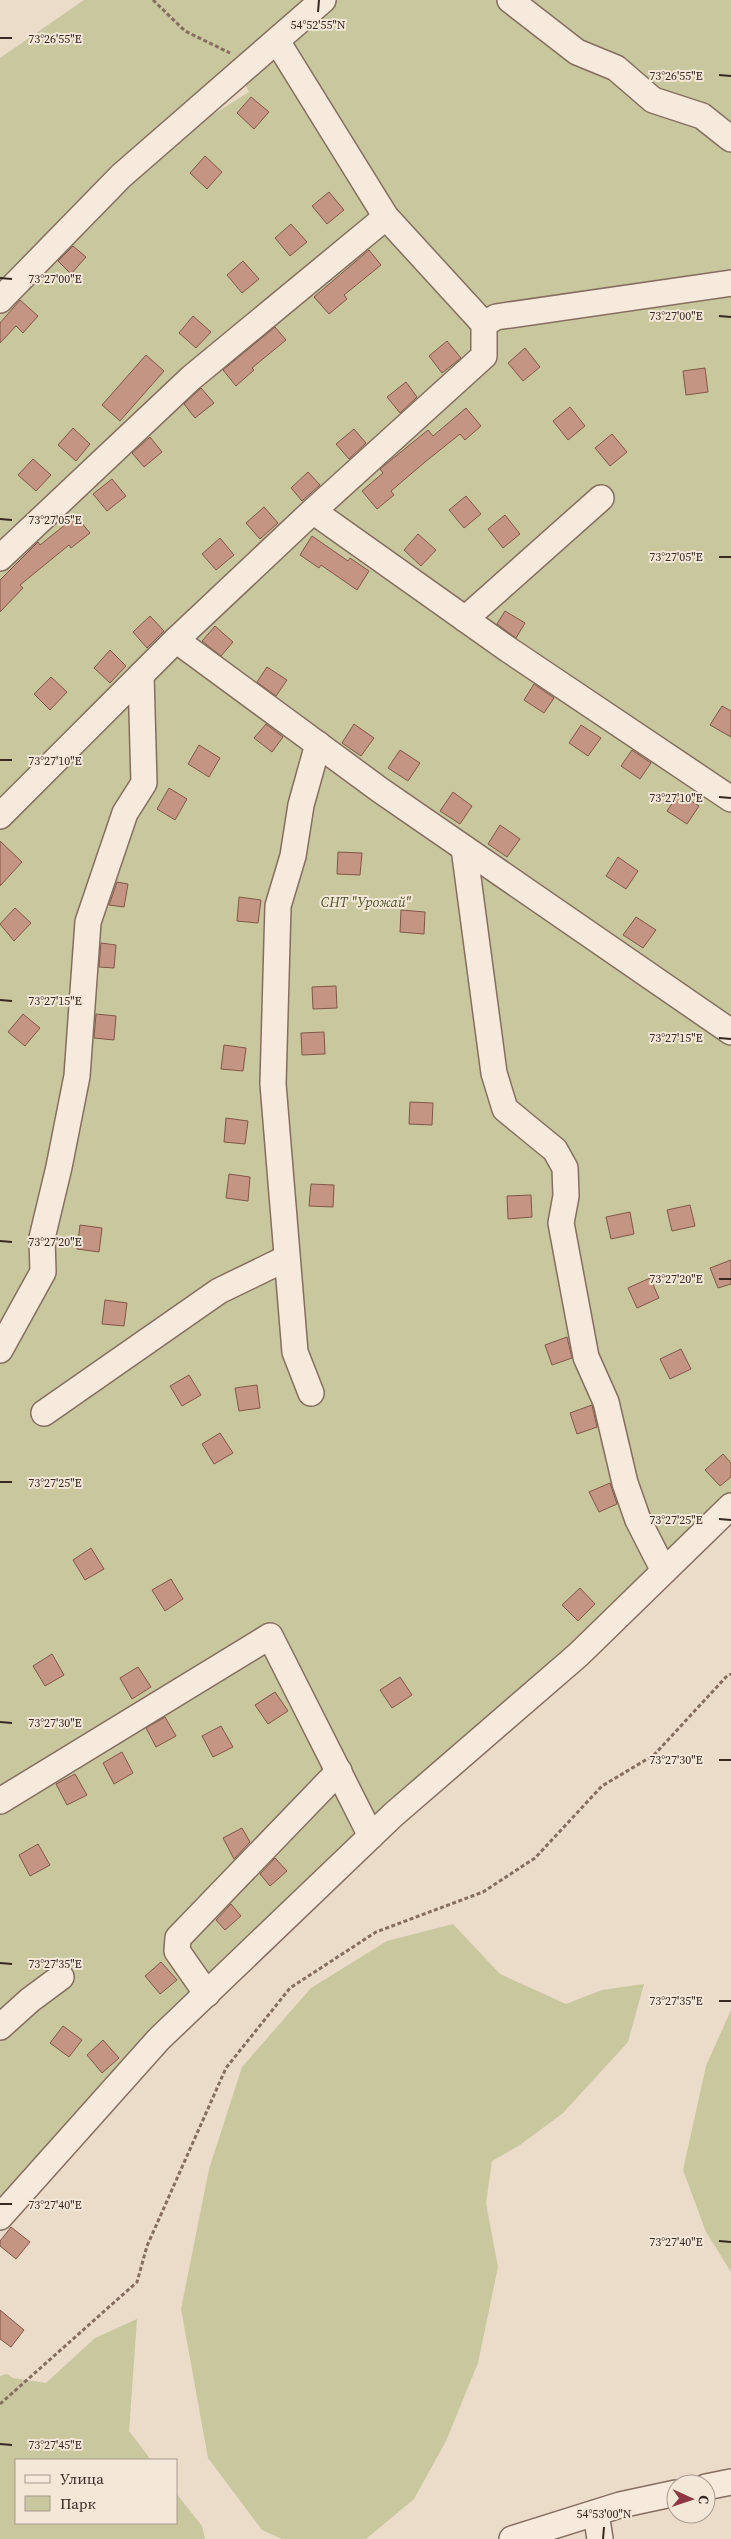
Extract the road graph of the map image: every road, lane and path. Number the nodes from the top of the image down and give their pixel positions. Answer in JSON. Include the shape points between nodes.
{"nodes":[{"id":1,"x":153,"y":0,"type":"edge"},
{"id":2,"x":324,"y":0,"type":"edge"},
{"id":3,"x":510,"y":0,"type":"edge"},
{"id":4,"x":277,"y":41,"type":"junction"},
{"id":5,"x":240,"y":51,"type":"dead end"},
{"id":6,"x":731,"y":139,"type":"edge"},
{"id":7,"x":386,"y":217,"type":"junction"},
{"id":8,"x":731,"y":283,"type":"edge"},
{"id":9,"x":0,"y":300,"type":"edge"},
{"id":10,"x":484,"y":324,"type":"junction"},
{"id":11,"x":601,"y":498,"type":"dead end"},
{"id":12,"x":313,"y":511,"type":"junction"},
{"id":13,"x":0,"y":558,"type":"edge"},
{"id":14,"x":465,"y":619,"type":"junction"},
{"id":15,"x":176,"y":640,"type":"junction"},
{"id":16,"x":141,"y":676,"type":"junction"},
{"id":17,"x":318,"y":744,"type":"junction"},
{"id":18,"x":731,"y":799,"type":"edge"},
{"id":19,"x":0,"y":816,"type":"edge"},
{"id":20,"x":464,"y":848,"type":"junction"},
{"id":21,"x":731,"y":1032,"type":"edge"},
{"id":22,"x":287,"y":1258,"type":"junction"},
{"id":23,"x":0,"y":1350,"type":"edge"},
{"id":24,"x":311,"y":1393,"type":"dead end"},
{"id":25,"x":44,"y":1413,"type":"dead end"},
{"id":26,"x":731,"y":1506,"type":"edge"},
{"id":27,"x":664,"y":1571,"type":"junction"},
{"id":28,"x":731,"y":1674,"type":"edge"},
{"id":29,"x":338,"y":1771,"type":"junction"},
{"id":30,"x":0,"y":1801,"type":"edge"},
{"id":31,"x":371,"y":1836,"type":"junction"},
{"id":32,"x":61,"y":1977,"type":"dead end"},
{"id":33,"x":207,"y":1994,"type":"junction"},
{"id":34,"x":0,"y":2028,"type":"edge"},
{"id":35,"x":0,"y":2217,"type":"edge"},
{"id":36,"x":0,"y":2404,"type":"edge"},
{"id":37,"x":731,"y":2482,"type":"edge"},
{"id":38,"x":716,"y":2485,"type":"edge"},
{"id":39,"x":666,"y":2496,"type":"edge"},
{"id":40,"x":596,"y":2513,"type":"junction"},
{"id":41,"x":512,"y":2539,"type":"edge"},
{"id":42,"x":600,"y":2539,"type":"edge"}],
"edges":[{"from":1,"to":5,"type":"path","via":[[185,31],[230,54]]},
{"from":2,"to":4,"type":"lane"},
{"from":3,"to":6,"type":"lane","via":[[577,52],[616,68],[653,100],[702,116]]},
{"from":4,"to":7,"type":"lane"},
{"from":4,"to":9,"type":"lane","via":[[121,176]]},
{"from":7,"to":10,"type":"lane"},
{"from":7,"to":13,"type":"lane","via":[[191,378]]},
{"from":8,"to":10,"type":"lane","via":[[496,317]]},
{"from":10,"to":12,"type":"lane","via":[[484,356]]},
{"from":11,"to":14,"type":"lane"},
{"from":12,"to":14,"type":"lane"},
{"from":12,"to":15,"type":"lane"},
{"from":14,"to":18,"type":"lane"},
{"from":15,"to":16,"type":"lane"},
{"from":15,"to":17,"type":"lane"},
{"from":16,"to":19,"type":"lane"},
{"from":16,"to":23,"type":"lane","via":[[144,783],[125,814],[88,922],[76,1076],[60,1167],[42,1238],[44,1272]]},
{"from":17,"to":20,"type":"lane"},
{"from":17,"to":22,"type":"lane","via":[[301,805],[293,856],[278,906],[273,1084]]},
{"from":20,"to":21,"type":"lane"},
{"from":20,"to":27,"type":"lane","via":[[494,1073],[505,1109],[555,1150],[565,1168],[566,1196],[562,1222],[586,1357],[606,1402],[625,1483],[638,1520]]},
{"from":22,"to":24,"type":"lane","via":[[295,1352]]},
{"from":22,"to":25,"type":"lane","via":[[219,1291]]},
{"from":26,"to":27,"type":"lane"},
{"from":27,"to":31,"type":"lane","via":[[578,1655]]},
{"from":28,"to":36,"type":"path","via":[[654,1755],[602,1786],[535,1858],[483,1892],[376,1932],[290,1988],[226,2068],[147,2246],[138,2282]]},
{"from":29,"to":30,"type":"lane","via":[[270,1636]]},
{"from":29,"to":31,"type":"lane"},
{"from":29,"to":33,"type":"lane","via":[[178,1938],[177,1952]]},
{"from":31,"to":33,"type":"lane"},
{"from":32,"to":34,"type":"lane"},
{"from":33,"to":35,"type":"lane","via":[[159,2039]]},
{"from":37,"to":38,"type":"lane"},
{"from":39,"to":40,"type":"lane"},
{"from":40,"to":41,"type":"lane"},
{"from":40,"to":42,"type":"lane"}]}
